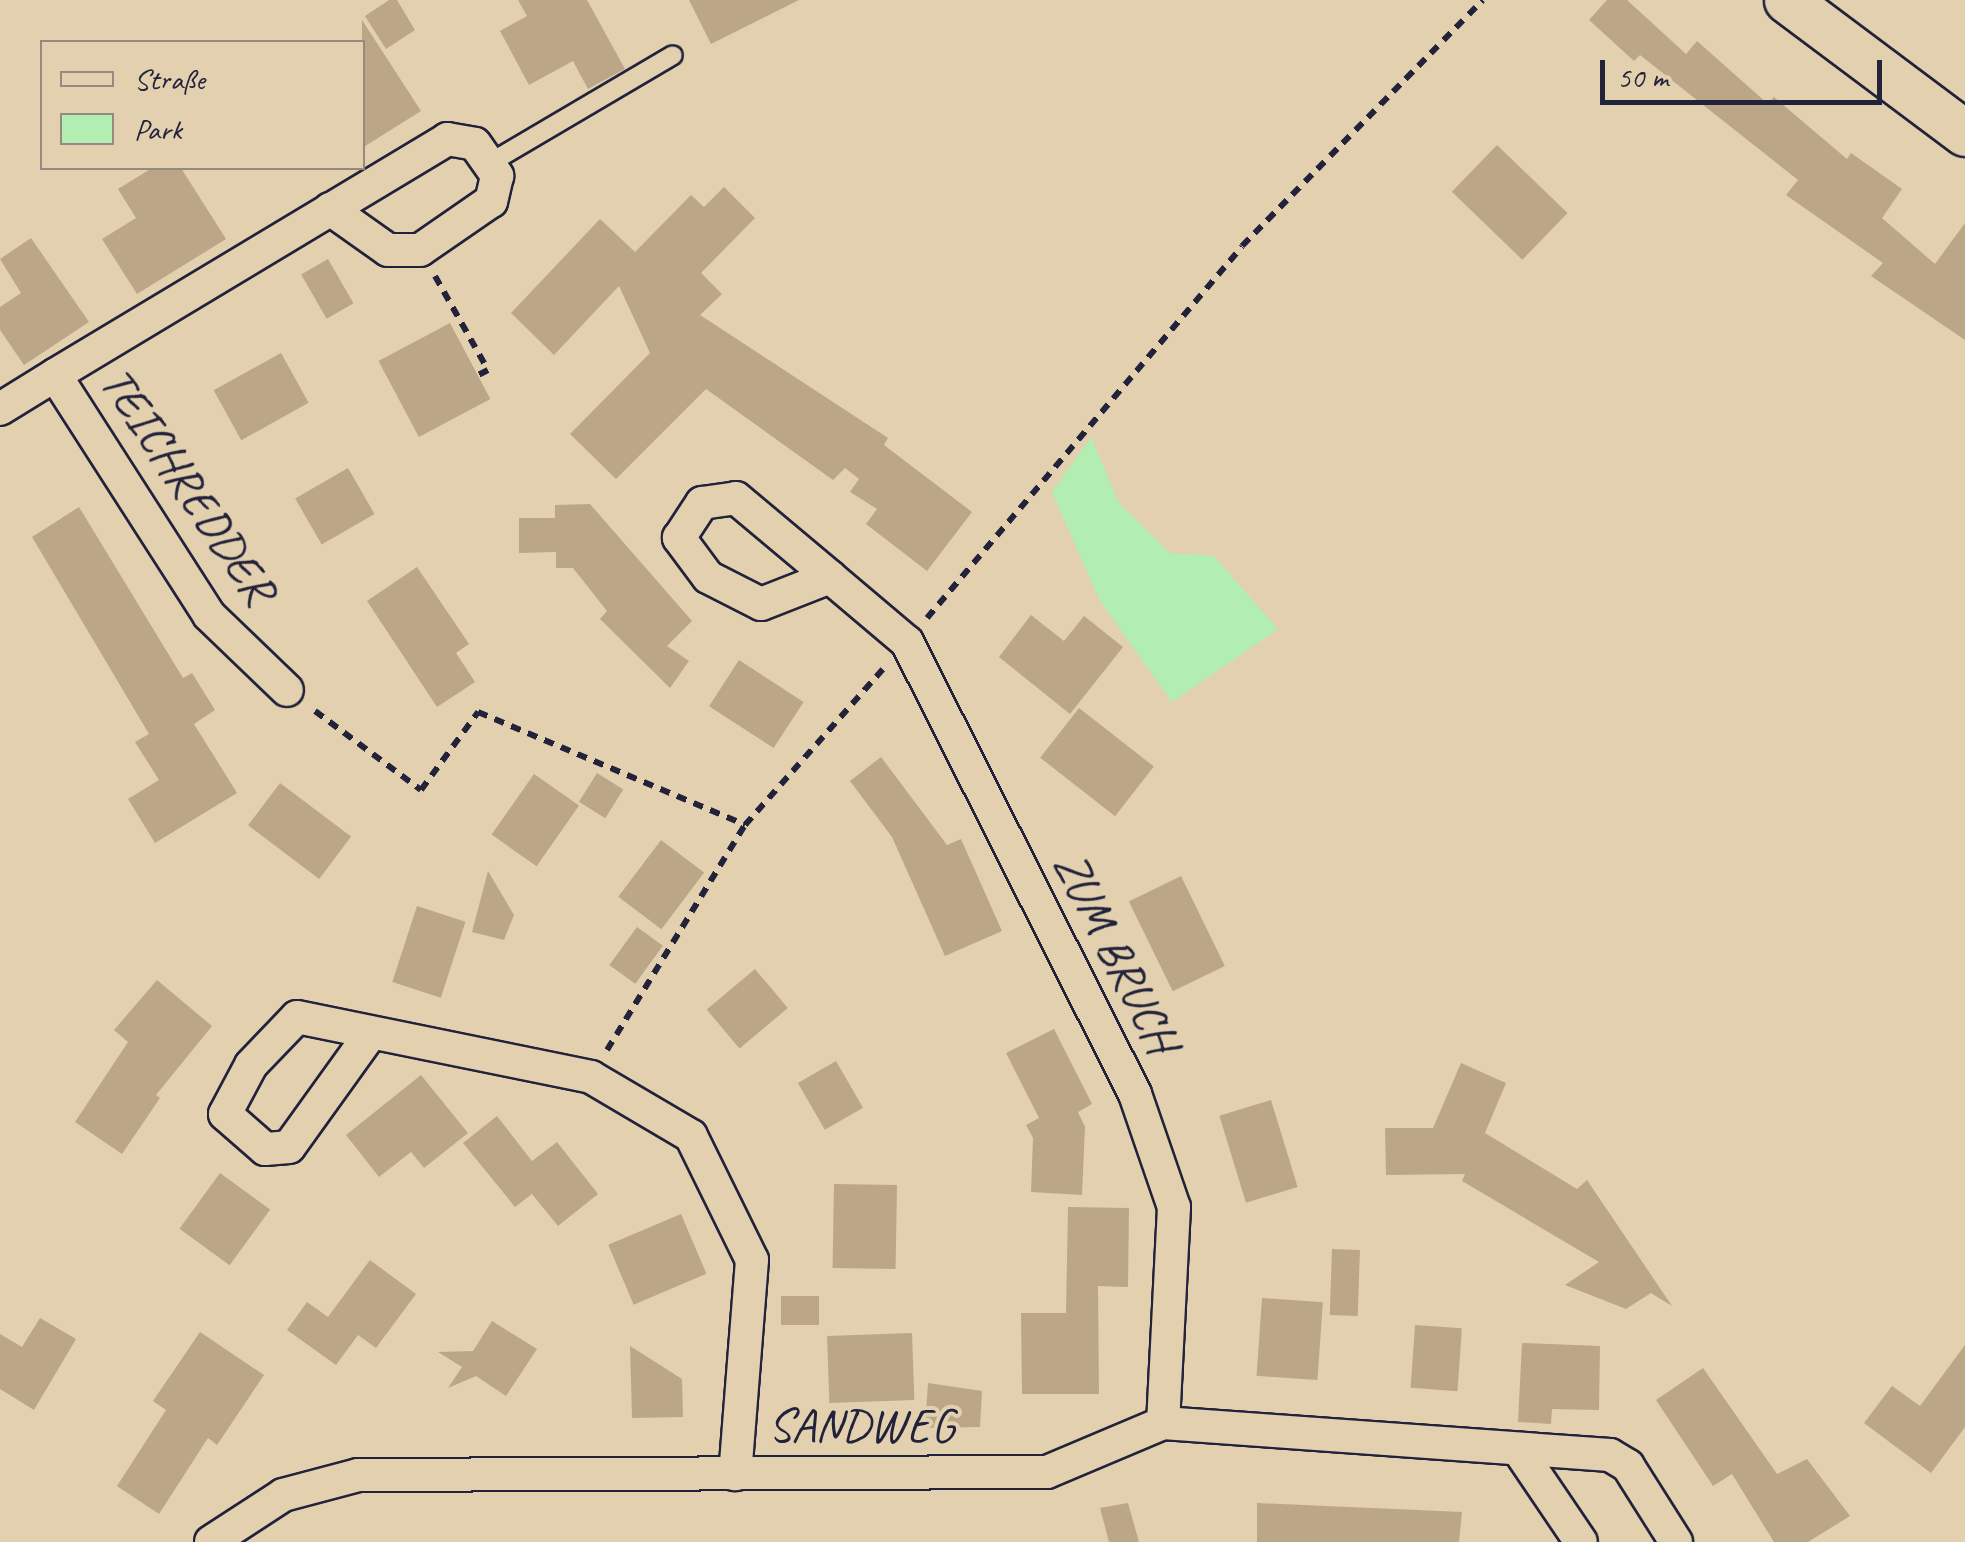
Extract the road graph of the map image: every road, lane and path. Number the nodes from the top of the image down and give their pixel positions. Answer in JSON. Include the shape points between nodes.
{"nodes":[{"id":1,"x":1483,"y":0,"type":"edge"},
{"id":2,"x":1787,"y":0,"type":"edge"},
{"id":3,"x":673,"y":55,"type":"dead end"},
{"id":4,"x":1965,"y":132,"type":"edge"},
{"id":5,"x":490,"y":163,"type":"junction"},
{"id":6,"x":330,"y":209,"type":"junction"},
{"id":7,"x":420,"y":250,"type":"junction"},
{"id":8,"x":55,"y":375,"type":"junction"},
{"id":9,"x":478,"y":376,"type":"dead end"},
{"id":10,"x":0,"y":409,"type":"edge"},
{"id":11,"x":830,"y":577,"type":"dead end"},
{"id":12,"x":907,"y":642,"type":"junction"},
{"id":13,"x":287,"y":690,"type":"joint"},
{"id":14,"x":744,"y":825,"type":"junction"},
{"id":15,"x":371,"y":1033,"type":"junction"},
{"id":16,"x":590,"y":1077,"type":"junction"},
{"id":17,"x":1162,"y":1423,"type":"junction"},
{"id":18,"x":1518,"y":1449,"type":"junction"},
{"id":19,"x":735,"y":1474,"type":"junction"},
{"id":20,"x":211,"y":1542,"type":"edge"},
{"id":21,"x":1580,"y":1542,"type":"edge"},
{"id":22,"x":1676,"y":1542,"type":"edge"}],
"edges":[{"from":1,"to":12,"type":"path","via":[[1242,246]]},
{"from":2,"to":4,"type":"street"},
{"from":3,"to":5,"type":"lane"},
{"from":5,"to":6,"type":"street","name":"TEICHREDDER","via":[[475,144],[447,138]]},
{"from":5,"to":7,"type":"street","via":[[497,176],[490,202]]},
{"from":6,"to":7,"type":"street","via":[[388,250]]},
{"from":6,"to":8,"type":"street","name":"TEICHREDDER"},
{"from":7,"to":9,"type":"path","via":[[488,370]]},
{"from":8,"to":10,"type":"street","name":"TEICHREDDER"},
{"from":8,"to":13,"type":"street","name":"TEICHREDDER","via":[[209,615]]},
{"from":11,"to":12,"type":"street","name":"ZUM BRUCH"},
{"from":12,"to":14,"type":"path"},
{"from":12,"to":17,"type":"street","name":"ZUM BRUCH","via":[[1135,1094],[1174,1207]]},
{"from":13,"to":14,"type":"path","via":[[421,790],[478,712]]},
{"from":14,"to":16,"type":"path"},
{"from":15,"to":15,"type":"street","via":[[297,1017],[250,1065],[226,1114],[265,1148],[288,1147]]},
{"from":15,"to":16,"type":"street"},
{"from":16,"to":19,"type":"street","via":[[691,1136],[752,1260]]},
{"from":17,"to":18,"type":"street","name":"SANDWEG"},
{"from":17,"to":19,"type":"street","name":"SANDWEG","via":[[1047,1472]]},
{"from":18,"to":21,"type":"street"},
{"from":18,"to":22,"type":"street","name":"SANDWEG","via":[[1610,1456],[1628,1466]]},
{"from":19,"to":20,"type":"street","name":"SANDWEG","via":[[358,1475],[283,1495]]}]}
